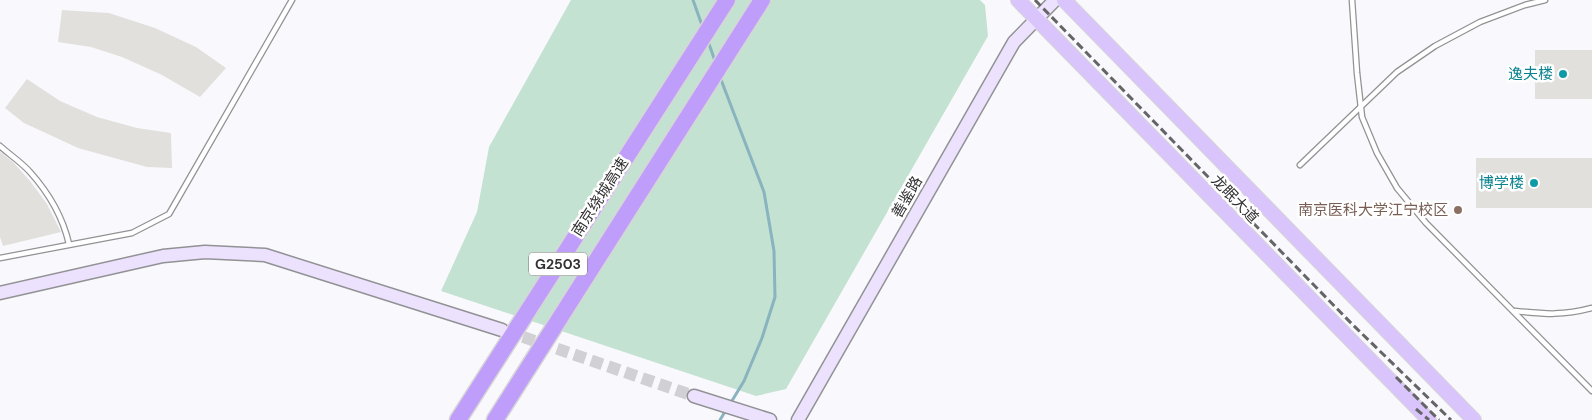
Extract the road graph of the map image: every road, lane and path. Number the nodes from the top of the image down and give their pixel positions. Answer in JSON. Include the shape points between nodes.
{"nodes":[{"id":1,"x":292,"y":0,"type":"edge"},
{"id":2,"x":727,"y":0,"type":"edge"},
{"id":3,"x":762,"y":0,"type":"edge"},
{"id":4,"x":1018,"y":0,"type":"edge"},
{"id":5,"x":1055,"y":0,"type":"edge"},
{"id":6,"x":1064,"y":0,"type":"edge"},
{"id":7,"x":1352,"y":0,"type":"edge"},
{"id":8,"x":1545,"y":0,"type":"edge"},
{"id":9,"x":1037,"y":19,"type":"junction"},
{"id":10,"x":1361,"y":106,"type":"junction"},
{"id":11,"x":0,"y":146,"type":"edge"},
{"id":12,"x":1300,"y":164,"type":"dead end"},
{"id":13,"x":69,"y":244,"type":"junction"},
{"id":14,"x":0,"y":258,"type":"edge"},
{"id":15,"x":0,"y":293,"type":"edge"},
{"id":16,"x":1592,"y":308,"type":"edge"},
{"id":17,"x":1515,"y":311,"type":"junction"},
{"id":18,"x":502,"y":330,"type":"tunnel mouth"},
{"id":19,"x":1592,"y":391,"type":"edge"},
{"id":20,"x":694,"y":396,"type":"tunnel mouth"},
{"id":21,"x":764,"y":418,"type":"edge"},
{"id":22,"x":458,"y":420,"type":"edge"},
{"id":23,"x":495,"y":420,"type":"edge"},
{"id":24,"x":798,"y":420,"type":"edge"},
{"id":25,"x":1429,"y":420,"type":"edge"},
{"id":26,"x":1474,"y":420,"type":"edge"}],
"edges":[{"from":1,"to":13,"type":"lane","via":[[169,214],[132,233]]},
{"from":2,"to":22,"type":"highway","name":"南京绕城高速","number":"G2503"},
{"from":3,"to":23,"type":"highway","name":"南京绕城高速","number":"G2503"},
{"from":4,"to":9,"type":"main road","name":"龙眠大道"},
{"from":5,"to":9,"type":"street","name":"善鉴路"},
{"from":6,"to":26,"type":"main road","name":"龙眠大道"},
{"from":7,"to":10,"type":"lane"},
{"from":8,"to":10,"type":"lane","via":[[1480,22],[1435,46],[1397,72]]},
{"from":9,"to":24,"type":"street","name":"善鉴路","via":[[1014,42]]},
{"from":9,"to":25,"type":"main road","name":"龙眠大道"},
{"from":10,"to":12,"type":"lane"},
{"from":10,"to":17,"type":"lane","via":[[1376,153],[1397,188],[1426,223]]},
{"from":11,"to":13,"type":"lane","via":[[44,188],[66,230]]},
{"from":13,"to":14,"type":"lane"},
{"from":15,"to":18,"type":"street","via":[[164,256],[205,252],[265,255]]},
{"from":16,"to":17,"type":"lane","via":[[1572,314]]},
{"from":17,"to":19,"type":"lane"},
{"from":20,"to":21,"type":"street"}]}
